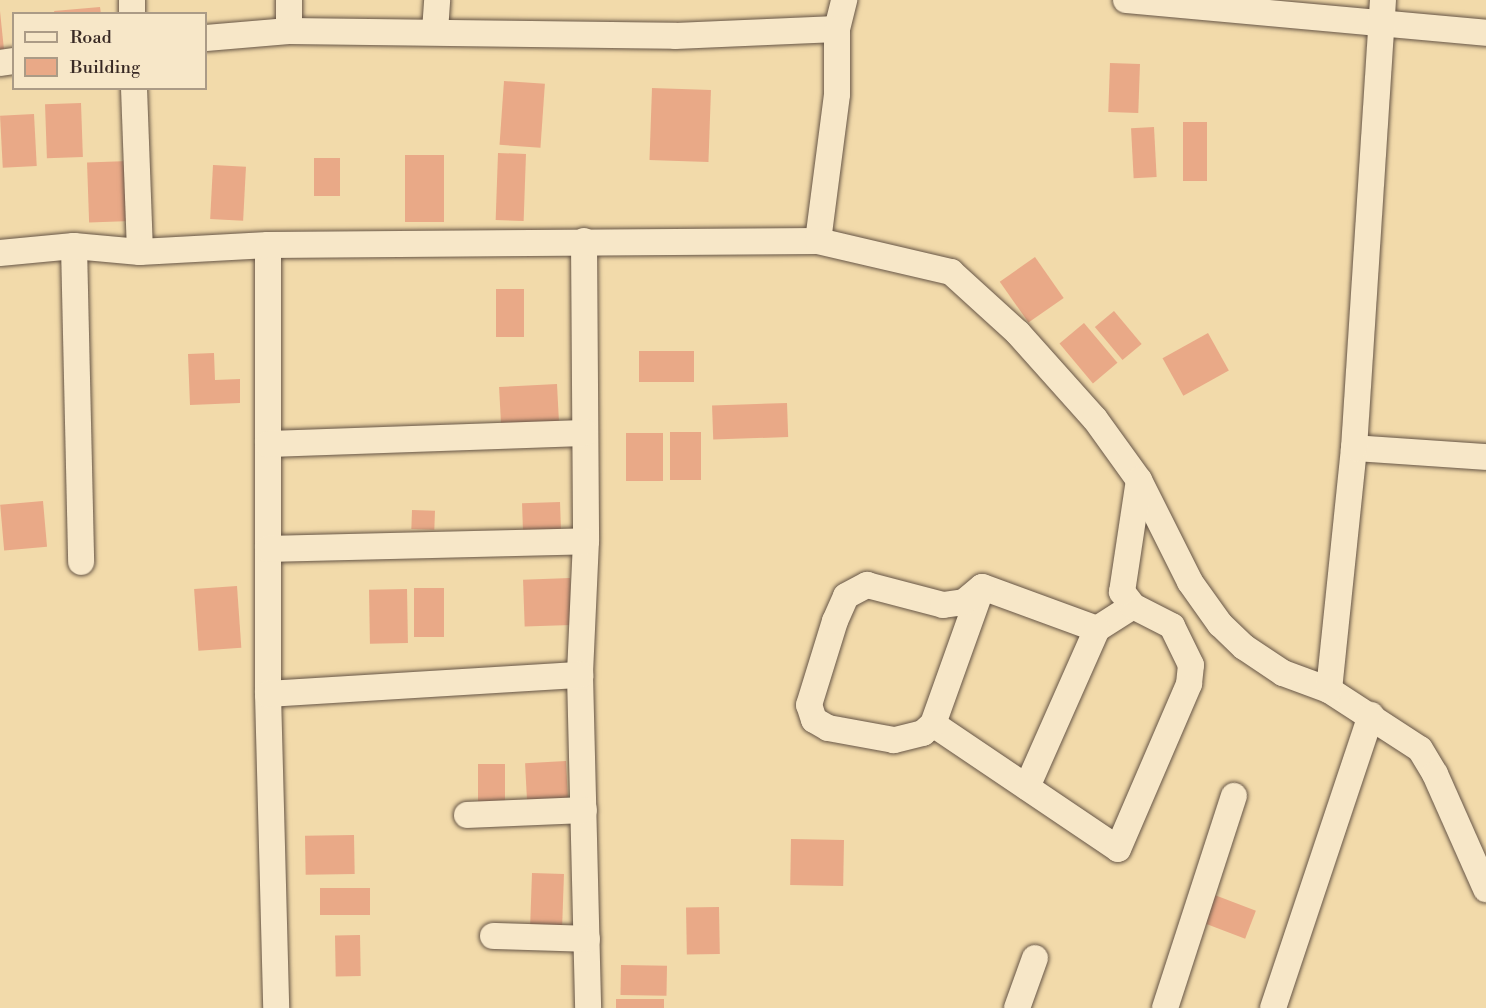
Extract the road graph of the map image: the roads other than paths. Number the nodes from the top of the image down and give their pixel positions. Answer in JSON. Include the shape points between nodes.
{"nodes":[{"id":1,"x":289,"y":0,"type":"edge"},
{"id":2,"x":437,"y":0,"type":"edge"},
{"id":3,"x":844,"y":0,"type":"edge"},
{"id":4,"x":1126,"y":0,"type":"edge"},
{"id":5,"x":1205,"y":4,"type":"edge"},
{"id":6,"x":1383,"y":12,"type":"edge"},
{"id":7,"x":837,"y":29,"type":"junction"},
{"id":8,"x":289,"y":31,"type":"junction"},
{"id":9,"x":435,"y":31,"type":"junction"},
{"id":10,"x":1486,"y":33,"type":"edge"},
{"id":11,"x":207,"y":38,"type":"edge"},
{"id":12,"x":134,"y":90,"type":"edge"},
{"id":13,"x":584,"y":241,"type":"junction"},
{"id":14,"x":818,"y":241,"type":"junction"},
{"id":15,"x":268,"y":245,"type":"junction"},
{"id":16,"x":74,"y":246,"type":"junction"},
{"id":17,"x":140,"y":252,"type":"junction"},
{"id":18,"x":0,"y":253,"type":"edge"},
{"id":19,"x":585,"y":433,"type":"junction"},
{"id":20,"x":268,"y":444,"type":"junction"},
{"id":21,"x":1354,"y":448,"type":"junction"},
{"id":22,"x":1486,"y":457,"type":"edge"},
{"id":23,"x":1139,"y":480,"type":"junction"},
{"id":24,"x":586,"y":541,"type":"junction"},
{"id":25,"x":268,"y":549,"type":"junction"},
{"id":26,"x":81,"y":562,"type":"dead end"},
{"id":27,"x":982,"y":587,"type":"junction"},
{"id":28,"x":1133,"y":606,"type":"junction"},
{"id":29,"x":1097,"y":629,"type":"junction"},
{"id":30,"x":580,"y":675,"type":"junction"},
{"id":31,"x":1329,"y":690,"type":"junction"},
{"id":32,"x":268,"y":694,"type":"junction"},
{"id":33,"x":1371,"y":715,"type":"junction"},
{"id":34,"x":933,"y":724,"type":"junction"},
{"id":35,"x":1027,"y":787,"type":"junction"},
{"id":36,"x":1234,"y":796,"type":"dead end"},
{"id":37,"x":584,"y":810,"type":"junction"},
{"id":38,"x":466,"y":815,"type":"dead end"},
{"id":39,"x":1486,"y":889,"type":"edge"},
{"id":40,"x":493,"y":936,"type":"dead end"},
{"id":41,"x":586,"y":939,"type":"junction"},
{"id":42,"x":1035,"y":958,"type":"dead end"},
{"id":43,"x":276,"y":1008,"type":"edge"},
{"id":44,"x":588,"y":1008,"type":"edge"},
{"id":45,"x":1017,"y":1008,"type":"edge"},
{"id":46,"x":1165,"y":1008,"type":"edge"},
{"id":47,"x":1274,"y":1008,"type":"edge"}],
"edges":[{"from":1,"to":8,"type":"street"},
{"from":2,"to":9,"type":"street"},
{"from":3,"to":7,"type":"street"},
{"from":4,"to":5,"type":"street"},
{"from":5,"to":6,"type":"street"},
{"from":6,"to":10,"type":"street"},
{"from":6,"to":21,"type":"street"},
{"from":7,"to":9,"type":"street","via":[[675,36]]},
{"from":7,"to":14,"type":"street","via":[[837,94]]},
{"from":8,"to":9,"type":"street"},
{"from":8,"to":11,"type":"street"},
{"from":12,"to":17,"type":"street"},
{"from":13,"to":14,"type":"street"},
{"from":13,"to":15,"type":"street"},
{"from":13,"to":19,"type":"street"},
{"from":14,"to":23,"type":"street","via":[[951,272],[1018,333],[1095,419]]},
{"from":15,"to":17,"type":"street"},
{"from":15,"to":20,"type":"street"},
{"from":16,"to":17,"type":"street"},
{"from":16,"to":18,"type":"street"},
{"from":16,"to":26,"type":"street"},
{"from":19,"to":20,"type":"street"},
{"from":19,"to":24,"type":"street"},
{"from":20,"to":25,"type":"street"},
{"from":21,"to":22,"type":"street"},
{"from":21,"to":31,"type":"street"},
{"from":23,"to":28,"type":"street","via":[[1122,592]]},
{"from":23,"to":31,"type":"street","via":[[1190,582],[1220,624],[1244,647],[1283,673]]},
{"from":24,"to":25,"type":"street"},
{"from":24,"to":30,"type":"street"},
{"from":25,"to":32,"type":"street"},
{"from":27,"to":29,"type":"street"},
{"from":27,"to":34,"type":"street"},
{"from":27,"to":34,"type":"street","via":[[964,602],[943,604],[867,585],[846,596],[835,621],[809,705],[814,720],[828,728],[894,740],[923,733]]},
{"from":28,"to":29,"type":"street"},
{"from":28,"to":35,"type":"street","via":[[1172,626],[1191,665],[1189,684],[1119,849]]},
{"from":29,"to":35,"type":"street"},
{"from":30,"to":32,"type":"street"},
{"from":30,"to":37,"type":"street"},
{"from":31,"to":33,"type":"street"},
{"from":32,"to":43,"type":"street"},
{"from":33,"to":39,"type":"street","via":[[1420,749]]},
{"from":33,"to":47,"type":"street"},
{"from":34,"to":35,"type":"street"},
{"from":36,"to":46,"type":"street"},
{"from":37,"to":38,"type":"street"},
{"from":37,"to":41,"type":"street"},
{"from":40,"to":41,"type":"street"},
{"from":41,"to":44,"type":"street"},
{"from":42,"to":45,"type":"street"}]}
